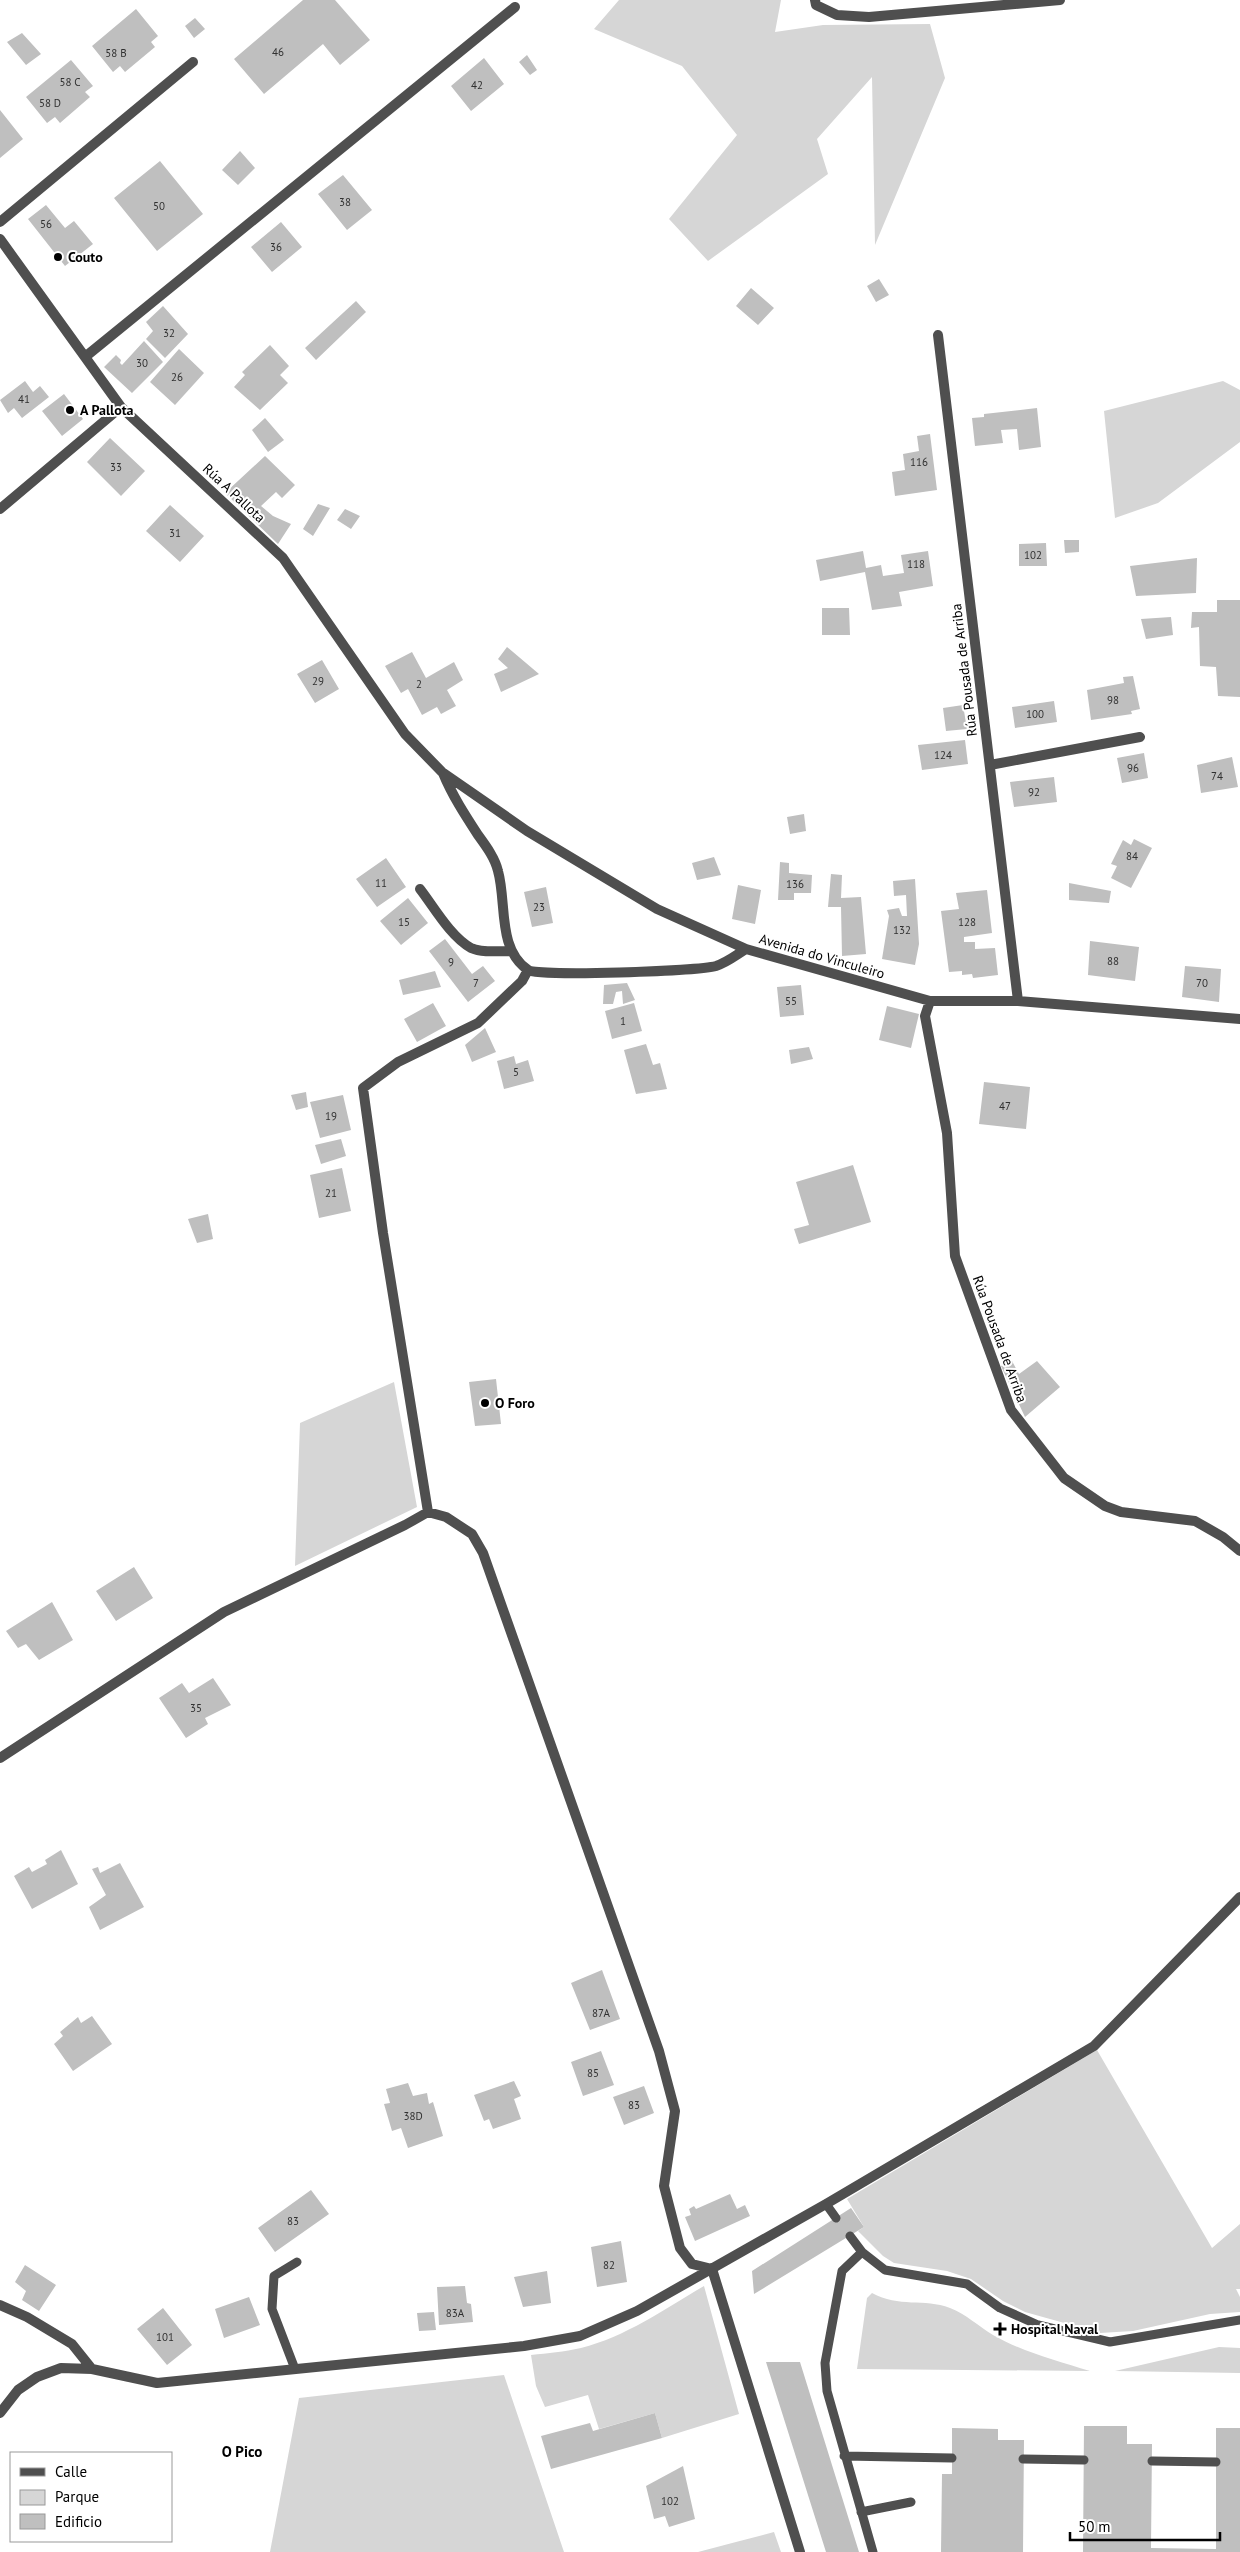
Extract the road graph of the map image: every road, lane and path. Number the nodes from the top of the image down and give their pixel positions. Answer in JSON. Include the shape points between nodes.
{"nodes":[{"id":1,"x":1060,"y":0,"type":"edge"},
{"id":2,"x":816,"y":3,"type":"edge"},
{"id":3,"x":515,"y":6,"type":"dead end"},
{"id":4,"x":193,"y":62,"type":"dead end"},
{"id":5,"x":0,"y":222,"type":"edge"},
{"id":6,"x":0,"y":240,"type":"edge"},
{"id":7,"x":938,"y":335,"type":"dead end"},
{"id":8,"x":85,"y":357,"type":"junction"},
{"id":9,"x":122,"y":408,"type":"junction"},
{"id":10,"x":0,"y":508,"type":"edge"},
{"id":11,"x":1140,"y":737,"type":"dead end"},
{"id":12,"x":990,"y":765,"type":"junction"},
{"id":13,"x":442,"y":772,"type":"junction"},
{"id":14,"x":420,"y":889,"type":"dead end"},
{"id":15,"x":746,"y":949,"type":"junction"},
{"id":16,"x":510,"y":950,"type":"junction"},
{"id":17,"x":528,"y":970,"type":"junction"},
{"id":18,"x":930,"y":1001,"type":"junction"},
{"id":19,"x":1018,"y":1002,"type":"junction"},
{"id":20,"x":1240,"y":1019,"type":"edge"},
{"id":21,"x":428,"y":1512,"type":"junction"},
{"id":22,"x":1240,"y":1552,"type":"edge"},
{"id":23,"x":0,"y":1758,"type":"edge"},
{"id":24,"x":1240,"y":1897,"type":"edge"},
{"id":25,"x":826,"y":2204,"type":"junction"},
{"id":26,"x":836,"y":2218,"type":"dead end"},
{"id":27,"x":850,"y":2236,"type":"dead end"},
{"id":28,"x":862,"y":2252,"type":"junction"},
{"id":29,"x":297,"y":2262,"type":"dead end"},
{"id":30,"x":712,"y":2270,"type":"junction"},
{"id":31,"x":0,"y":2306,"type":"edge"},
{"id":32,"x":1240,"y":2320,"type":"edge"},
{"id":33,"x":92,"y":2369,"type":"junction"},
{"id":34,"x":295,"y":2369,"type":"junction"},
{"id":35,"x":0,"y":2413,"type":"edge"},
{"id":36,"x":844,"y":2456,"type":"junction"},
{"id":37,"x":952,"y":2458,"type":"dead end"},
{"id":38,"x":1024,"y":2459,"type":"dead end"},
{"id":39,"x":1084,"y":2460,"type":"dead end"},
{"id":40,"x":1152,"y":2461,"type":"dead end"},
{"id":41,"x":1216,"y":2462,"type":"dead end"},
{"id":42,"x":912,"y":2502,"type":"dead end"},
{"id":43,"x":861,"y":2512,"type":"junction"},
{"id":44,"x":800,"y":2552,"type":"edge"},
{"id":45,"x":873,"y":2552,"type":"edge"}],
"edges":[{"from":1,"to":2,"type":"street","via":[[869,18],[837,15]]},
{"from":3,"to":8,"type":"street"},
{"from":4,"to":5,"type":"street"},
{"from":6,"to":8,"type":"street","name":"Rúa A Pallota"},
{"from":7,"to":12,"type":"street","name":"Rúa Pousada de Arriba"},
{"from":8,"to":9,"type":"street","name":"Rúa A Pallota"},
{"from":9,"to":10,"type":"street"},
{"from":9,"to":13,"type":"street","name":"Rúa A Pallota","via":[[283,558],[405,734]]},
{"from":11,"to":12,"type":"street"},
{"from":12,"to":19,"type":"street","name":"Rúa Pousada de Arriba"},
{"from":13,"to":15,"type":"street","name":"Avenida do Vinculeiro","via":[[527,831],[657,909]]},
{"from":13,"to":16,"type":"street","via":[[498,870]]},
{"from":14,"to":16,"type":"street","via":[[455,934],[472,948]]},
{"from":15,"to":17,"type":"street","via":[[727,962],[700,968],[566,973]]},
{"from":15,"to":18,"type":"street","name":"Avenida do Vinculeiro"},
{"from":16,"to":17,"type":"street"},
{"from":17,"to":21,"type":"street","via":[[478,1023],[398,1062],[363,1088]]},
{"from":18,"to":19,"type":"street","name":"Avenida do Vinculeiro"},
{"from":18,"to":22,"type":"street","name":"Rúa Pousada de Arriba","via":[[925,1016],[947,1133],[955,1256],[1011,1410],[1064,1478],[1105,1506],[1122,1512],[1195,1521],[1223,1537]]},
{"from":19,"to":20,"type":"street","name":"Avenida do Vinculeiro"},
{"from":21,"to":23,"type":"street","via":[[406,1526],[224,1612]]},
{"from":21,"to":30,"type":"street","via":[[446,1517],[472,1534],[483,1553],[659,2052],[675,2111],[664,2186],[680,2248],[692,2264]]},
{"from":24,"to":25,"type":"street","via":[[1094,2046]]},
{"from":25,"to":26,"type":"lane"},
{"from":25,"to":30,"type":"street"},
{"from":27,"to":28,"type":"lane"},
{"from":28,"to":32,"type":"lane","via":[[885,2270],[967,2284],[1000,2308],[1038,2325],[1110,2342]]},
{"from":28,"to":36,"type":"lane","via":[[842,2271],[825,2363],[827,2391]]},
{"from":29,"to":34,"type":"lane","via":[[274,2276],[272,2309]]},
{"from":30,"to":34,"type":"street","via":[[638,2311],[580,2336],[524,2346]]},
{"from":30,"to":44,"type":"street"},
{"from":31,"to":33,"type":"street","via":[[27,2317],[72,2344]]},
{"from":33,"to":34,"type":"street","via":[[157,2383]]},
{"from":33,"to":35,"type":"street","via":[[61,2368],[37,2377],[18,2390]]},
{"from":36,"to":37,"type":"lane"},
{"from":36,"to":43,"type":"lane"},
{"from":38,"to":39,"type":"lane"},
{"from":40,"to":41,"type":"lane"},
{"from":42,"to":43,"type":"lane"},
{"from":43,"to":45,"type":"lane"}]}
